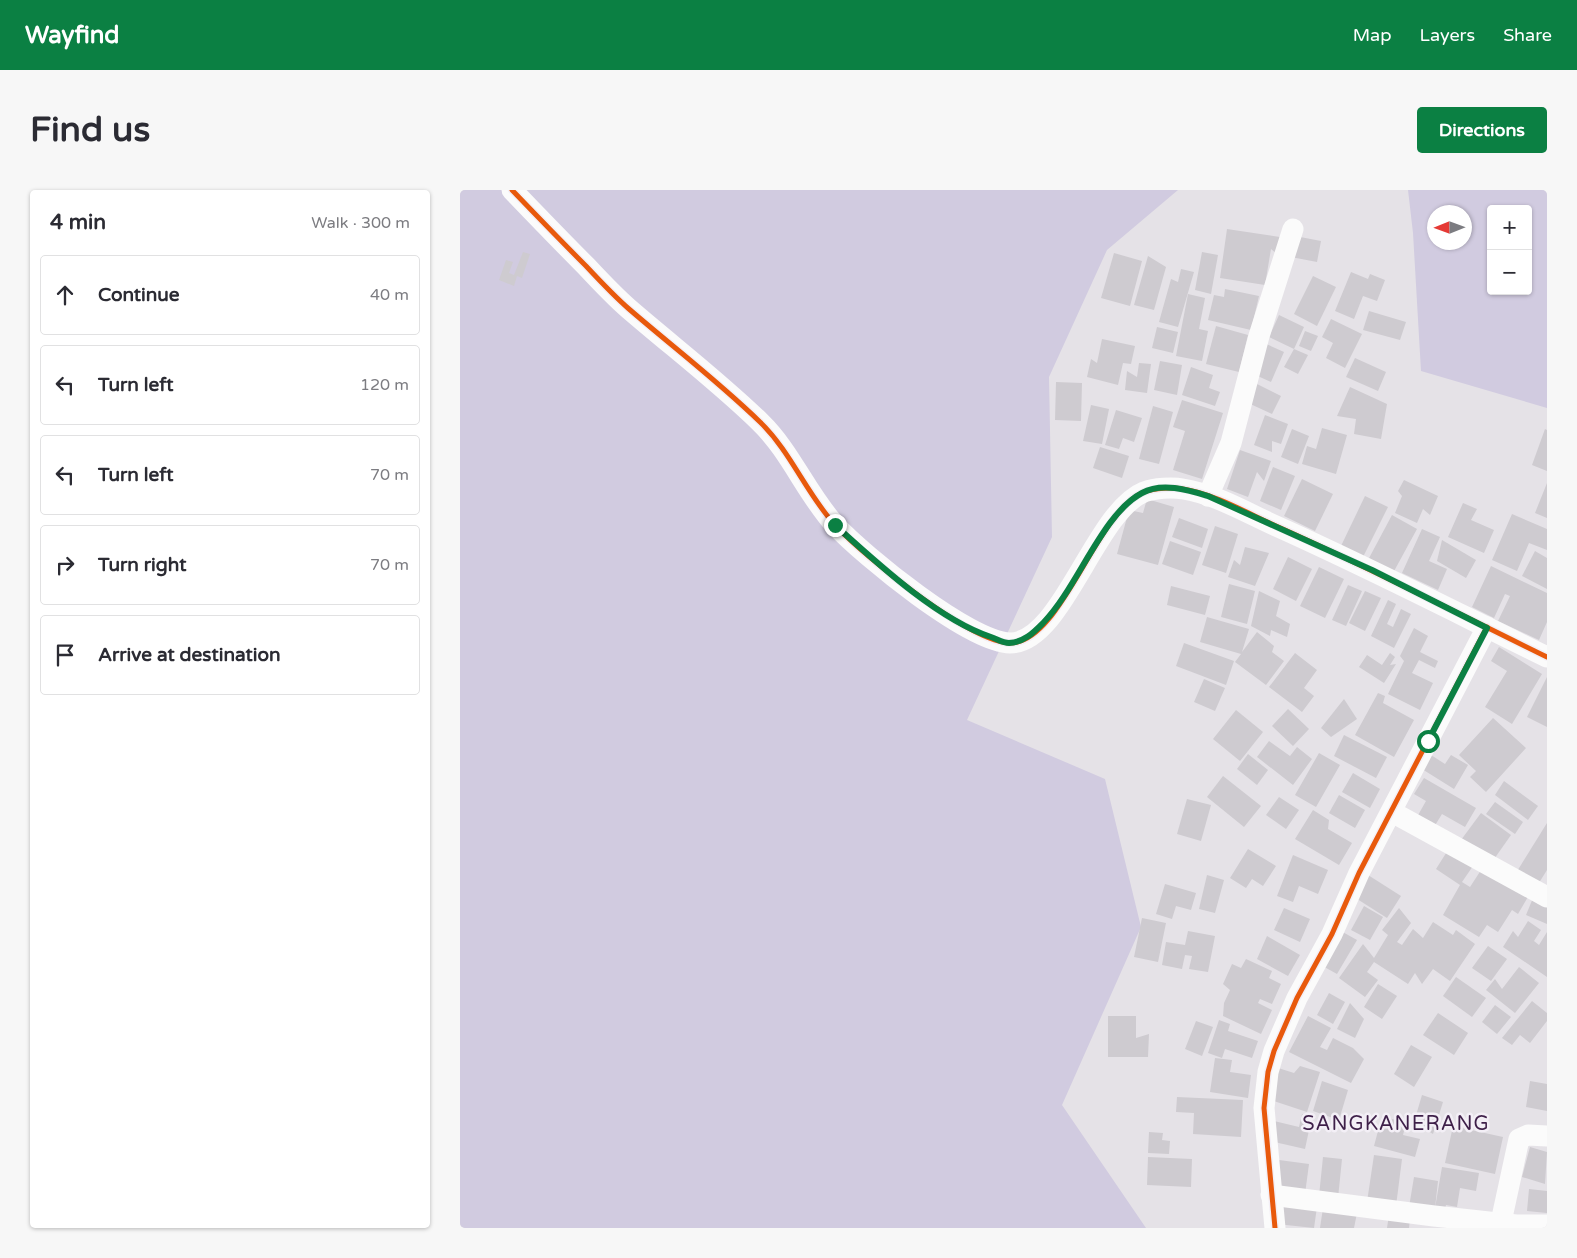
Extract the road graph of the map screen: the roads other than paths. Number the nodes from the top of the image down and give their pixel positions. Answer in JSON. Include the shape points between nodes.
{"nodes":[{"id":1,"x":512,"y":190,"type":"edge"},
{"id":2,"x":1293,"y":229,"type":"dead end"},
{"id":3,"x":1208,"y":496,"type":"junction"},
{"id":4,"x":1487,"y":628,"type":"junction"},
{"id":5,"x":1547,"y":657,"type":"edge"},
{"id":6,"x":1392,"y":812,"type":"junction"},
{"id":7,"x":1547,"y":898,"type":"edge"},
{"id":8,"x":1547,"y":1136,"type":"edge"},
{"id":9,"x":1272,"y":1195,"type":"junction"},
{"id":10,"x":1501,"y":1222,"type":"junction"},
{"id":11,"x":1547,"y":1225,"type":"edge"},
{"id":12,"x":1275,"y":1228,"type":"edge"}],
"edges":[{"from":1,"to":3,"type":"street","via":[[626,307],[691,359],[764,426],[835,525],[874,560],[974,632],[1007,643],[1022,641],[1032,634],[1057,608],[1116,512],[1142,492],[1183,489]]},
{"from":2,"to":3,"type":"street","via":[[1258,336],[1231,443]]},
{"from":3,"to":4,"type":"street","via":[[1372,570]]},
{"from":4,"to":5,"type":"street"},
{"from":4,"to":6,"type":"street"},
{"from":6,"to":7,"type":"street"},
{"from":6,"to":9,"type":"street","via":[[1332,934],[1296,998],[1274,1051],[1264,1108]]},
{"from":8,"to":10,"type":"street","via":[[1528,1135],[1519,1139]]},
{"from":9,"to":10,"type":"street"},
{"from":9,"to":12,"type":"street"},
{"from":10,"to":11,"type":"street"}]}
